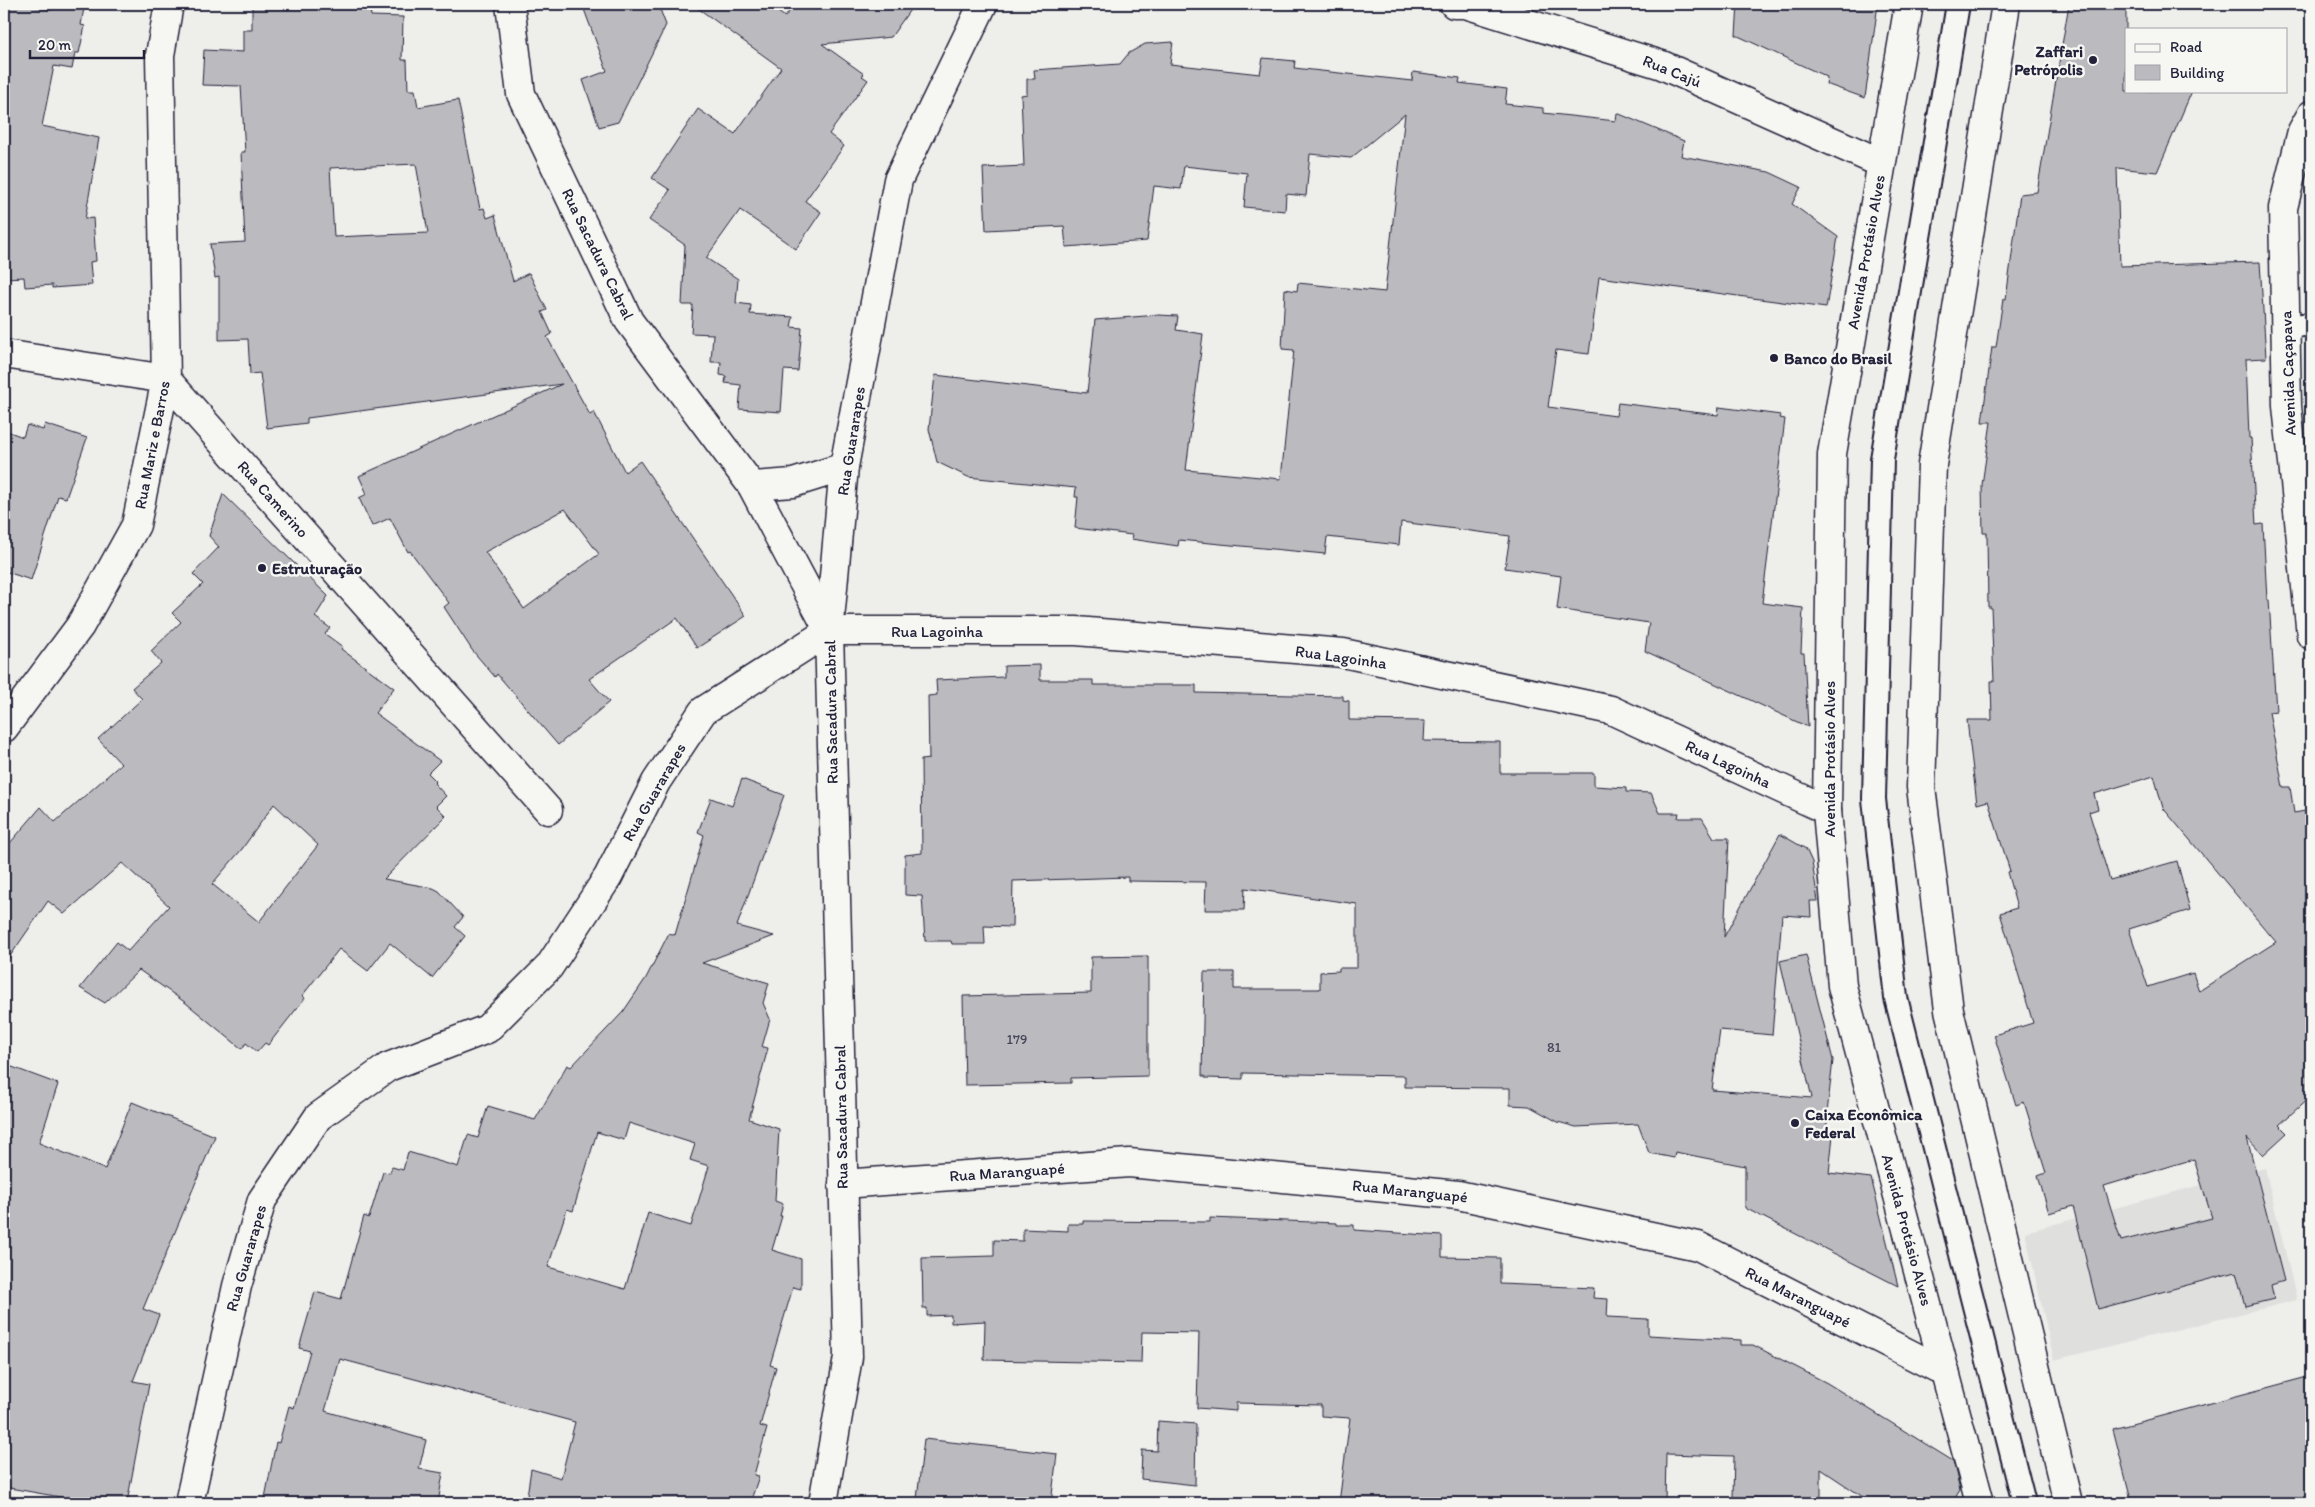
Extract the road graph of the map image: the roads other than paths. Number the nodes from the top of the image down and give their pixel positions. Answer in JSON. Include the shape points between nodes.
{"nodes":[{"id":1,"x":169,"y":4,"type":"edge"},
{"id":2,"x":510,"y":4,"type":"edge"},
{"id":3,"x":983,"y":4,"type":"edge"},
{"id":4,"x":1454,"y":4,"type":"edge"},
{"id":5,"x":1909,"y":4,"type":"edge"},
{"id":6,"x":1958,"y":4,"type":"edge"},
{"id":7,"x":2006,"y":4,"type":"edge"},
{"id":8,"x":2311,"y":115,"type":"edge"},
{"id":9,"x":1881,"y":163,"type":"junction"},
{"id":10,"x":2298,"y":326,"type":"edge"},
{"id":11,"x":4,"y":354,"type":"edge"},
{"id":12,"x":166,"y":379,"type":"junction"},
{"id":13,"x":844,"y":467,"type":"junction"},
{"id":14,"x":752,"y":486,"type":"junction"},
{"id":15,"x":829,"y":631,"type":"junction"},
{"id":16,"x":2311,"y":636,"type":"edge"},
{"id":17,"x":4,"y":728,"type":"edge"},
{"id":18,"x":548,"y":810,"type":"dead end"},
{"id":19,"x":1827,"y":810,"type":"junction"},
{"id":20,"x":843,"y":1184,"type":"junction"},
{"id":21,"x":1945,"y":1372,"type":"junction"},
{"id":22,"x":189,"y":1503,"type":"edge"},
{"id":23,"x":823,"y":1503,"type":"edge"},
{"id":24,"x":1980,"y":1503,"type":"edge"},
{"id":25,"x":2024,"y":1503,"type":"edge"},
{"id":26,"x":2068,"y":1503,"type":"edge"}],
"edges":[{"from":1,"to":12,"type":"street","name":"Rua Mariz e Barros","via":[[160,55]]},
{"from":2,"to":14,"type":"street","name":"Rua Sacadura Cabral","via":[[521,94],[629,321]]},
{"from":3,"to":13,"type":"street","name":"Rua Guararapes","via":[[898,180]]},
{"from":4,"to":9,"type":"street","name":"Rua Cajú","via":[[1465,4],[1662,65]]},
{"from":5,"to":9,"type":"street","name":"Avenida Protásio Alves"},
{"from":6,"to":25,"type":"lane","via":[[1882,459],[1874,798],[1896,998]]},
{"from":7,"to":26,"type":"street","via":[[1932,465],[1921,787],[1949,1010]]},
{"from":8,"to":10,"type":"street","name":"Avenida Caçapava","via":[[2302,131],[2283,208]]},
{"from":9,"to":19,"type":"street","name":"Avenida Protásio Alves","via":[[1832,454]]},
{"from":10,"to":16,"type":"street","name":"Avenida Caçapava","via":[[2287,406]]},
{"from":11,"to":12,"type":"street"},
{"from":12,"to":17,"type":"street","name":"Rua Mariz e Barros","via":[[136,525],[80,626]]},
{"from":12,"to":18,"type":"street","name":"Rua Camerino"},
{"from":13,"to":14,"type":"street","via":[[793,482]]},
{"from":13,"to":15,"type":"street","name":"Rua Guararapes"},
{"from":14,"to":15,"type":"street","name":"Rua Sacadura Cabral"},
{"from":15,"to":19,"type":"street","name":"Rua Lagoinha","via":[[1076,631],[1343,654],[1611,710]]},
{"from":15,"to":20,"type":"street","name":"Rua Sacadura Cabral"},
{"from":15,"to":22,"type":"street","name":"Rua Guararapes","via":[[703,711],[656,782],[608,877],[549,967],[487,1029],[388,1067],[318,1117],[262,1200],[237,1286]]},
{"from":19,"to":21,"type":"street","name":"Avenida Protásio Alves","via":[[1842,986]]},
{"from":20,"to":21,"type":"street","name":"Rua Maranguapé","via":[[1129,1163],[1458,1195],[1698,1246]]},
{"from":20,"to":23,"type":"street","name":"Rua Sacadura Cabral","via":[[848,1357]]},
{"from":21,"to":24,"type":"street","name":"Avenida Protásio Alves"}]}
